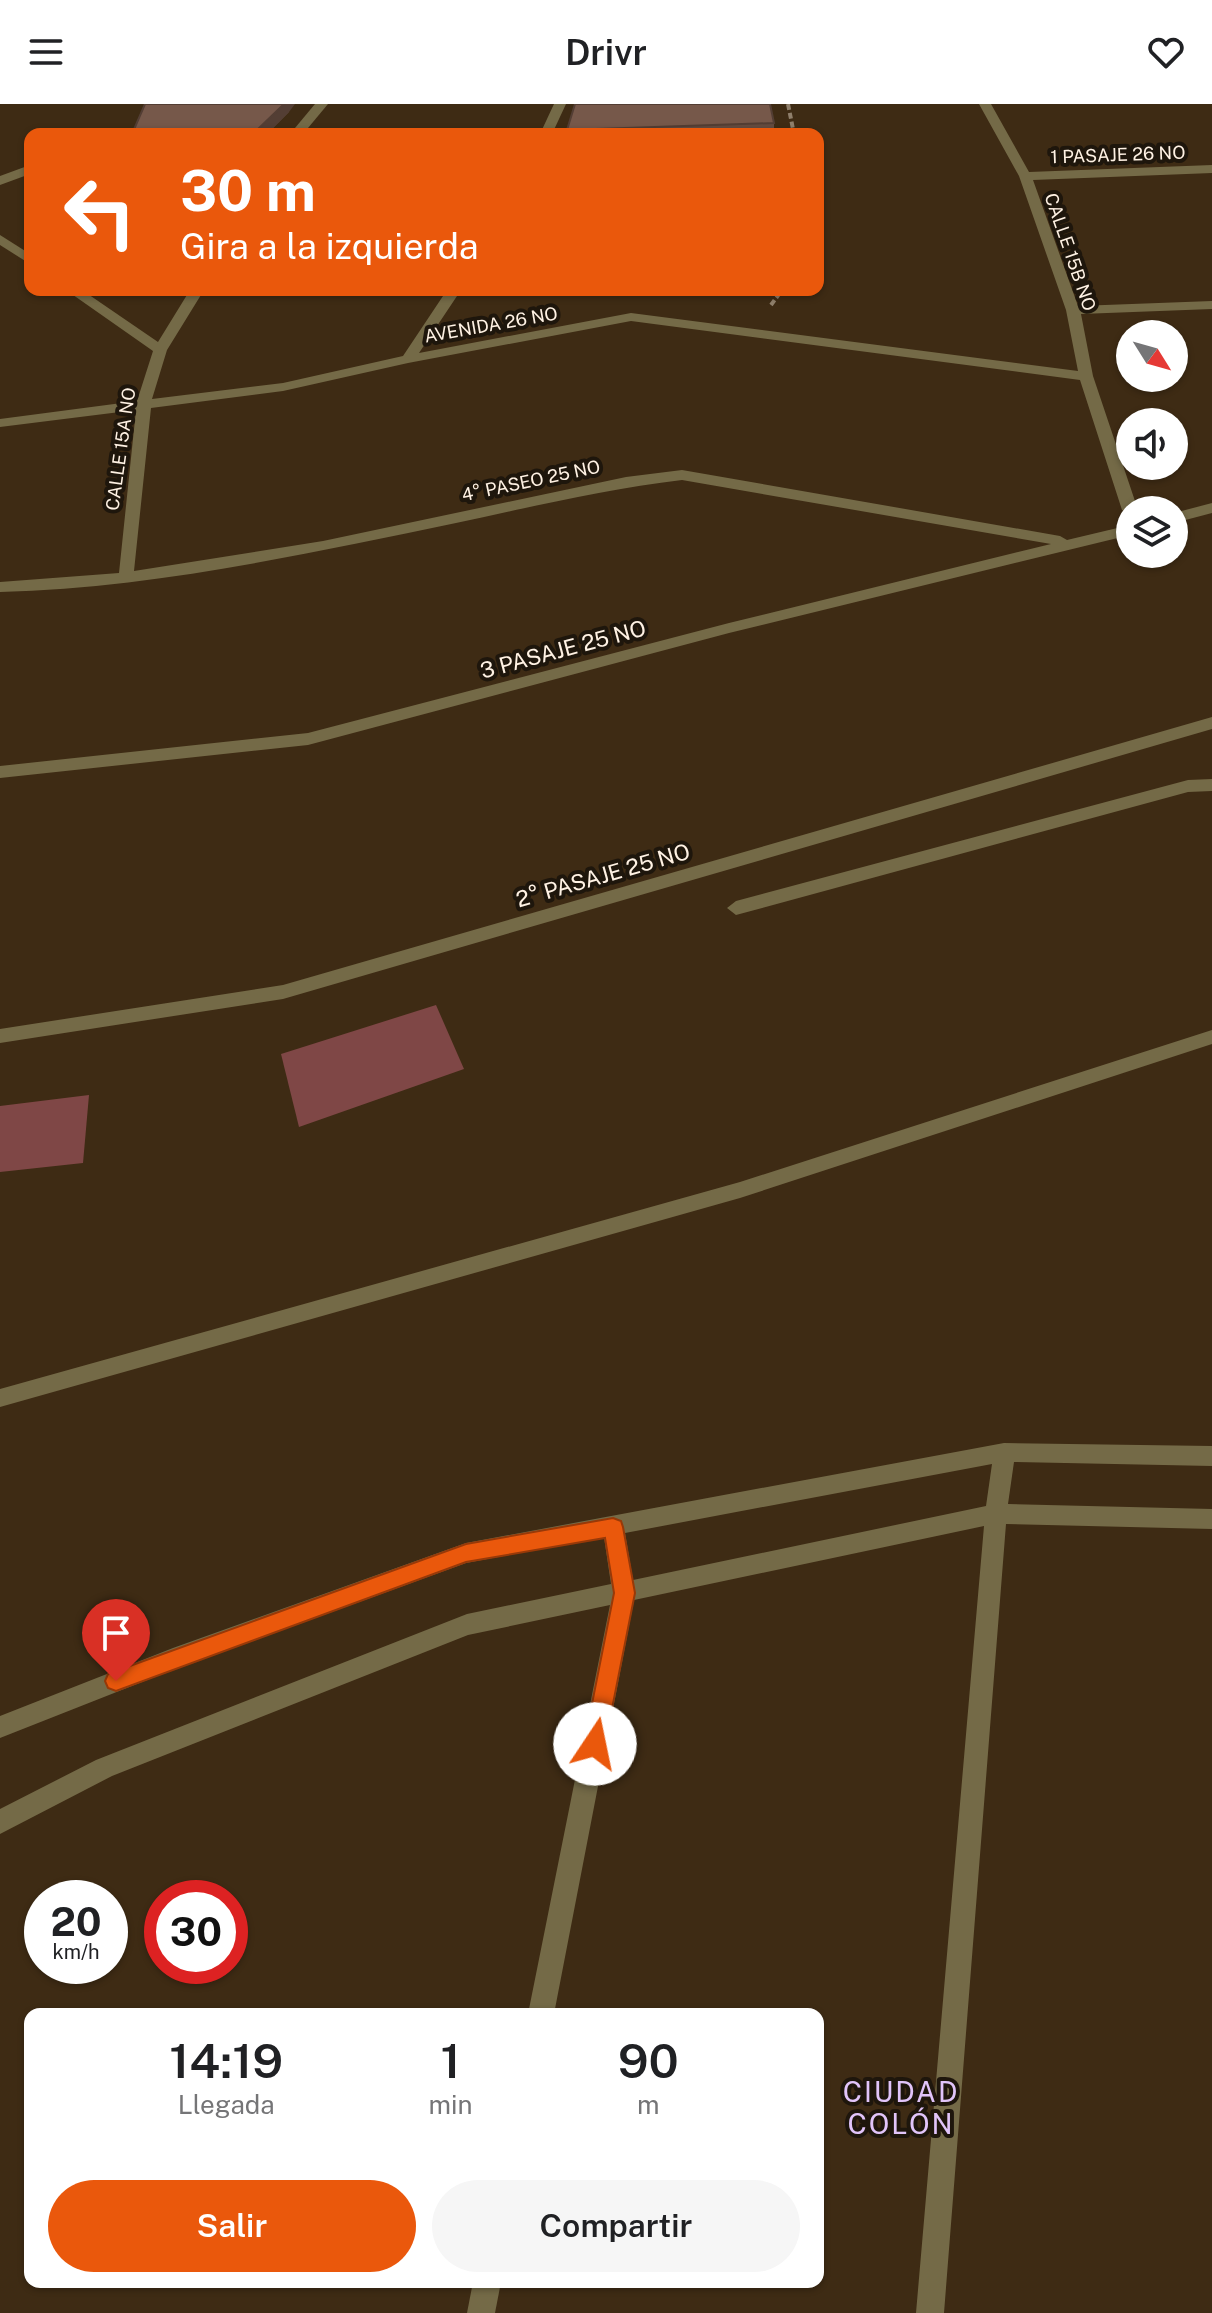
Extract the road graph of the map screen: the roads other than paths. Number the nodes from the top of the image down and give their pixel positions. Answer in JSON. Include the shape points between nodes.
{"nodes":[{"id":1,"x":322,"y":104,"type":"edge"},
{"id":2,"x":560,"y":104,"type":"edge"},
{"id":3,"x":985,"y":104,"type":"edge"},
{"id":4,"x":301,"y":128,"type":"edge"},
{"id":5,"x":549,"y":128,"type":"edge"},
{"id":6,"x":1212,"y":169,"type":"edge"},
{"id":7,"x":24,"y":171,"type":"edge"},
{"id":8,"x":1025,"y":176,"type":"junction"},
{"id":9,"x":0,"y":181,"type":"edge"},
{"id":10,"x":0,"y":239,"type":"edge"},
{"id":11,"x":24,"y":256,"type":"edge"},
{"id":12,"x":82,"y":296,"type":"edge"},
{"id":13,"x":193,"y":296,"type":"edge"},
{"id":14,"x":450,"y":296,"type":"edge"},
{"id":15,"x":1212,"y":305,"type":"edge"},
{"id":16,"x":1073,"y":310,"type":"junction"},
{"id":17,"x":160,"y":350,"type":"junction"},
{"id":18,"x":408,"y":359,"type":"junction"},
{"id":19,"x":1086,"y":376,"type":"junction"},
{"id":20,"x":144,"y":402,"type":"junction"},
{"id":21,"x":0,"y":423,"type":"edge"},
{"id":22,"x":1125,"y":496,"type":"edge"},
{"id":23,"x":1212,"y":508,"type":"edge"},
{"id":24,"x":1188,"y":514,"type":"edge"},
{"id":25,"x":1116,"y":533,"type":"edge"},
{"id":26,"x":1070,"y":543,"type":"junction"},
{"id":27,"x":126,"y":577,"type":"junction"},
{"id":28,"x":0,"y":587,"type":"edge"},
{"id":29,"x":1212,"y":723,"type":"edge"},
{"id":30,"x":0,"y":772,"type":"edge"},
{"id":31,"x":1212,"y":785,"type":"edge"},
{"id":32,"x":736,"y":908,"type":"dead end"},
{"id":33,"x":0,"y":1036,"type":"edge"},
{"id":34,"x":1212,"y":1037,"type":"edge"},
{"id":35,"x":0,"y":1398,"type":"edge"},
{"id":36,"x":1004,"y":1452,"type":"junction"},
{"id":37,"x":1212,"y":1456,"type":"edge"},
{"id":38,"x":996,"y":1514,"type":"junction"},
{"id":39,"x":1212,"y":1519,"type":"edge"},
{"id":40,"x":613,"y":1527,"type":"junction"},
{"id":41,"x":624,"y":1593,"type":"junction"},
{"id":42,"x":0,"y":1727,"type":"edge"},
{"id":43,"x":0,"y":1822,"type":"edge"},
{"id":44,"x":542,"y":2008,"type":"edge"},
{"id":45,"x":486,"y":2288,"type":"edge"},
{"id":46,"x":481,"y":2313,"type":"edge"},
{"id":47,"x":930,"y":2313,"type":"edge"}],
"edges":[{"from":1,"to":4,"type":"street"},
{"from":2,"to":5,"type":"street"},
{"from":3,"to":8,"type":"street","name":"CALLE 15B NO"},
{"from":6,"to":8,"type":"street","name":"1 PASAJE 26 NO"},
{"from":7,"to":9,"type":"street"},
{"from":8,"to":16,"type":"street","name":"CALLE 15B NO"},
{"from":10,"to":11,"type":"street"},
{"from":12,"to":17,"type":"street"},
{"from":13,"to":17,"type":"street","name":"CALLE 15A NO"},
{"from":14,"to":18,"type":"street"},
{"from":15,"to":16,"type":"street"},
{"from":16,"to":19,"type":"street","name":"CALLE 15B NO"},
{"from":17,"to":20,"type":"street","name":"CALLE 15A NO"},
{"from":18,"to":19,"type":"street","name":"AVENIDA 26 NO","via":[[631,317]]},
{"from":18,"to":20,"type":"street","name":"AVENIDA 26 NO","via":[[283,387]]},
{"from":19,"to":22,"type":"street","name":"CALLE 15B NO"},
{"from":20,"to":21,"type":"street","name":"AVENIDA 26 NO"},
{"from":20,"to":27,"type":"street","name":"CALLE 15A NO"},
{"from":23,"to":24,"type":"street"},
{"from":25,"to":26,"type":"street","name":"3 PASAJE 25 NO"},
{"from":26,"to":27,"type":"street","name":"4° PASEO 25 NO","via":[[682,475],[323,546]]},
{"from":26,"to":30,"type":"street","name":"3 PASAJE 25 NO","via":[[308,739]]},
{"from":27,"to":28,"type":"street","name":"4° PASEO 25 NO"},
{"from":29,"to":33,"type":"street","name":"2° PASAJE 25 NO","via":[[283,992]]},
{"from":31,"to":32,"type":"street","via":[[1188,786]]},
{"from":34,"to":35,"type":"street","via":[[726,1194]]},
{"from":36,"to":37,"type":"street"},
{"from":36,"to":38,"type":"street"},
{"from":36,"to":40,"type":"street"},
{"from":38,"to":39,"type":"street"},
{"from":38,"to":41,"type":"street"},
{"from":38,"to":47,"type":"street"},
{"from":40,"to":41,"type":"street"},
{"from":40,"to":42,"type":"street","via":[[466,1553]]},
{"from":41,"to":43,"type":"street","via":[[467,1625],[104,1768]]},
{"from":41,"to":44,"type":"street"},
{"from":45,"to":46,"type":"street"}]}
